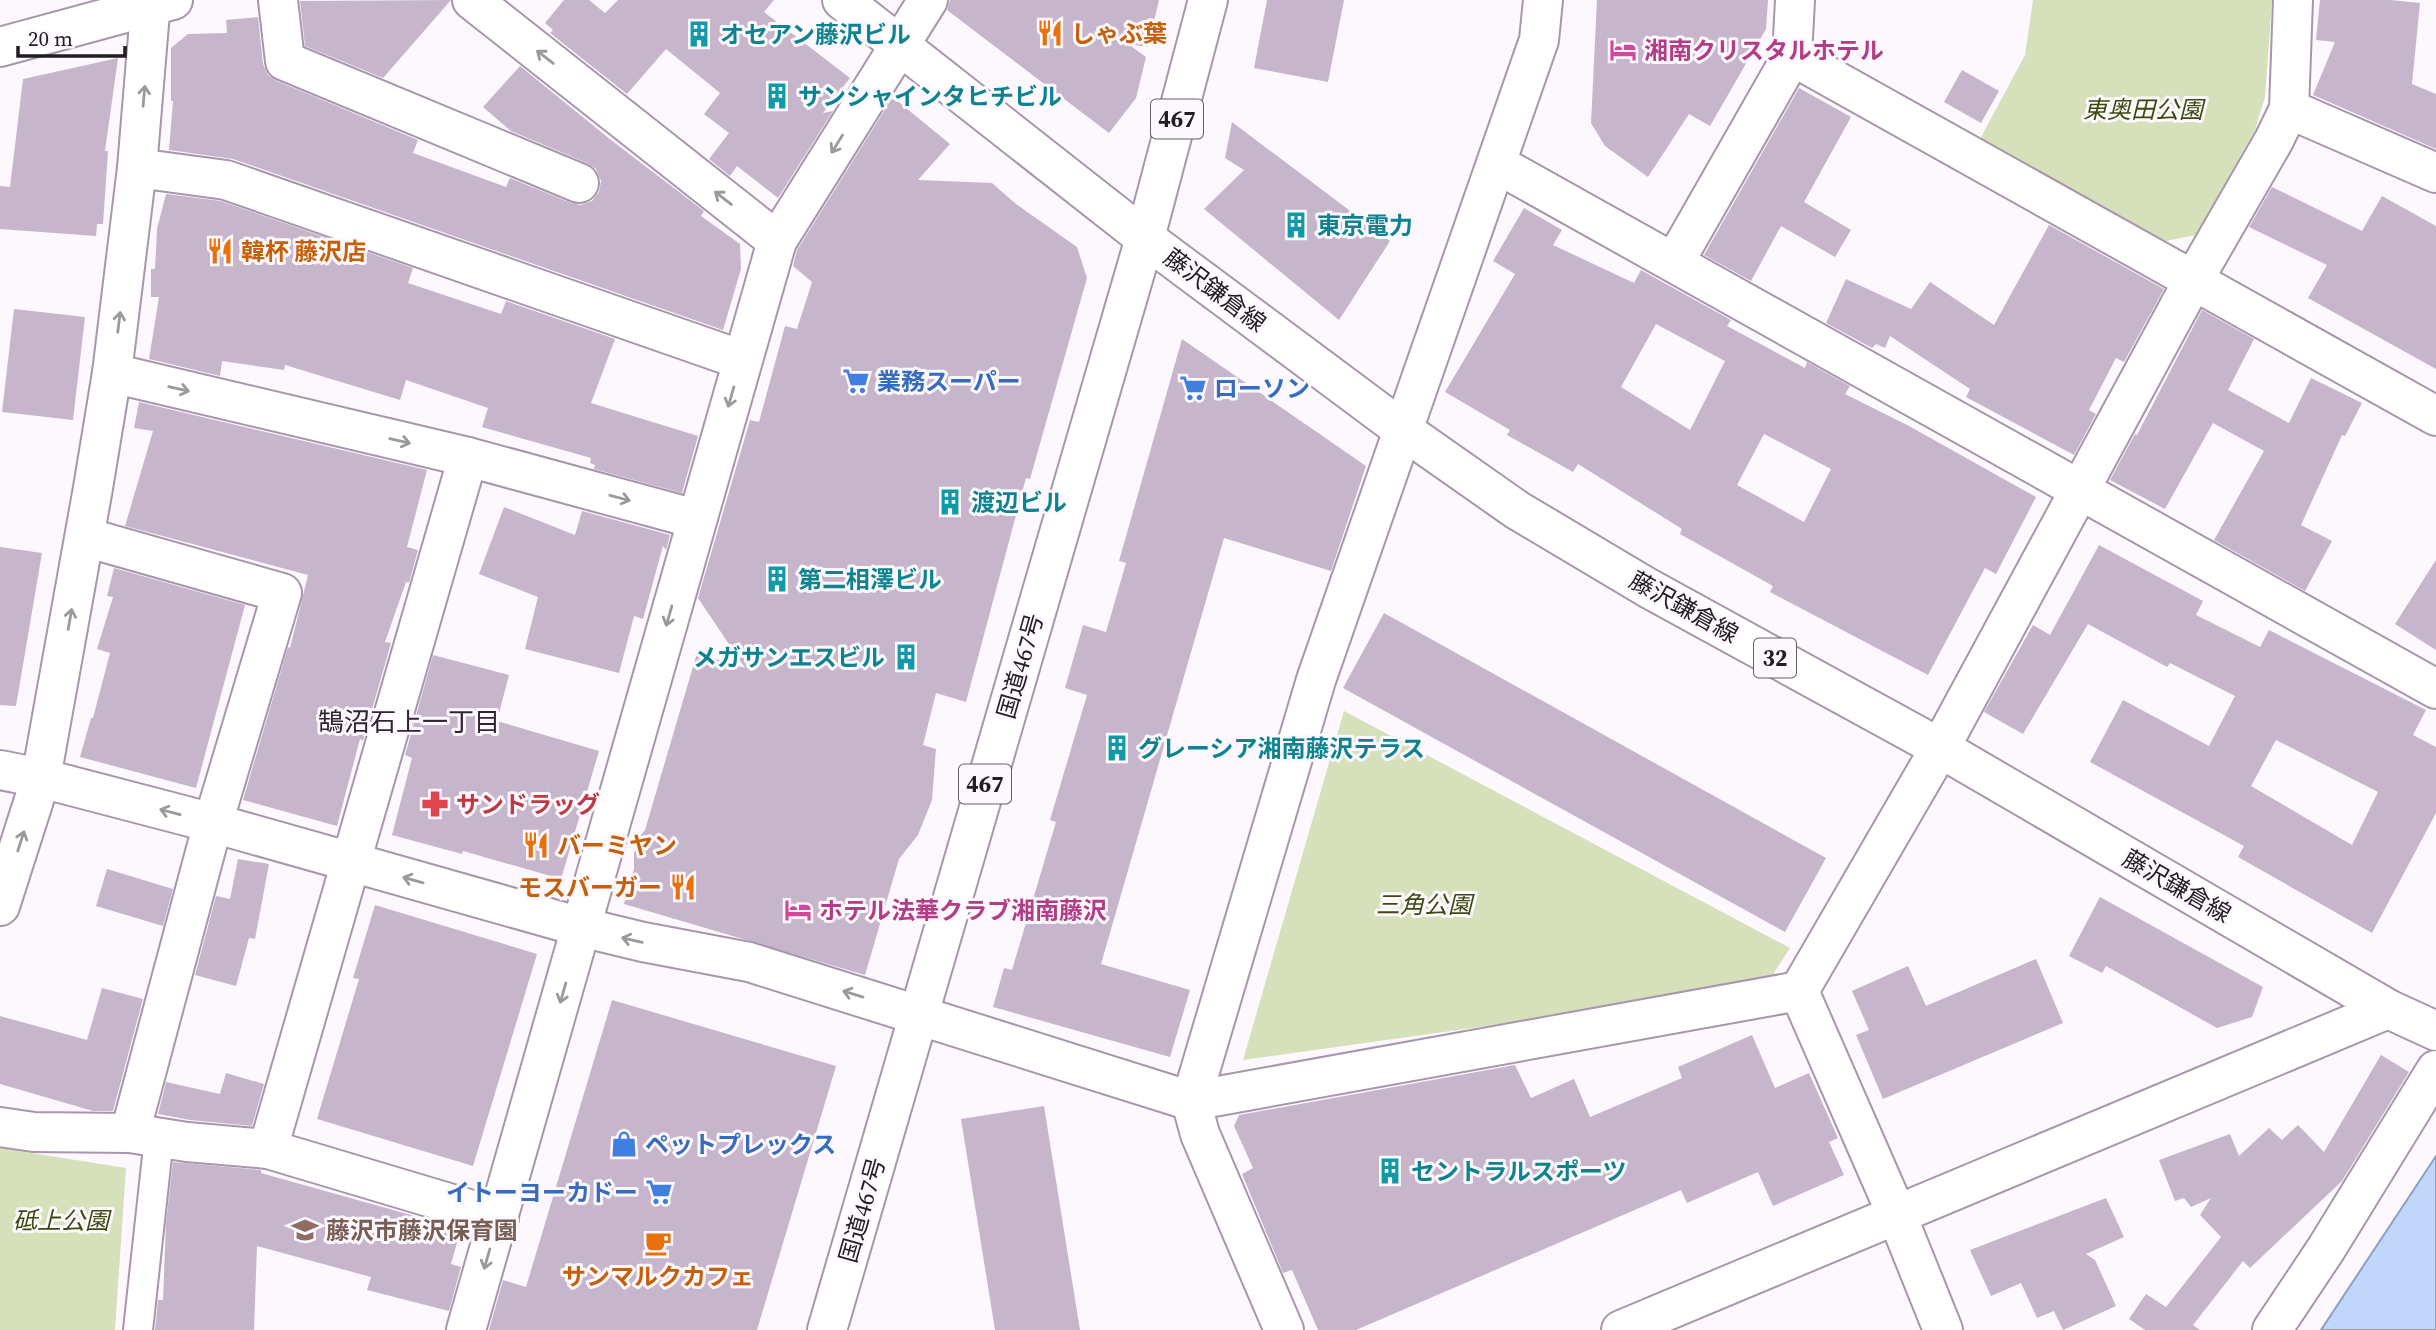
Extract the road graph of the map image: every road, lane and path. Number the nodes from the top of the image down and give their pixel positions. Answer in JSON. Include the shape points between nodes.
{"nodes":[{"id":1,"x":278,"y":0,"type":"edge"},
{"id":2,"x":472,"y":0,"type":"edge"},
{"id":3,"x":842,"y":0,"type":"edge"},
{"id":4,"x":928,"y":0,"type":"edge"},
{"id":5,"x":1208,"y":0,"type":"edge"},
{"id":6,"x":1543,"y":0,"type":"edge"},
{"id":7,"x":1795,"y":0,"type":"edge"},
{"id":8,"x":2293,"y":0,"type":"edge"},
{"id":9,"x":159,"y":2,"type":"edge"},
{"id":10,"x":899,"y":45,"type":"junction"},
{"id":11,"x":0,"y":47,"type":"edge"},
{"id":12,"x":1792,"y":56,"type":"junction"},
{"id":13,"x":2289,"y":110,"type":"junction"},
{"id":14,"x":1497,"y":164,"type":"junction"},
{"id":15,"x":137,"y":169,"type":"junction"},
{"id":16,"x":2436,"y":173,"type":"edge"},
{"id":17,"x":579,"y":183,"type":"dead end"},
{"id":18,"x":1145,"y":238,"type":"junction"},
{"id":19,"x":777,"y":241,"type":"junction"},
{"id":20,"x":1675,"y":261,"type":"junction"},
{"id":21,"x":2194,"y":279,"type":"junction"},
{"id":22,"x":742,"y":360,"type":"junction"},
{"id":23,"x":112,"y":373,"type":"junction"},
{"id":24,"x":2436,"y":416,"type":"edge"},
{"id":25,"x":1403,"y":430,"type":"junction"},
{"id":26,"x":468,"y":457,"type":"junction"},
{"id":27,"x":2081,"y":490,"type":"junction"},
{"id":28,"x":696,"y":519,"type":"junction"},
{"id":29,"x":85,"y":537,"type":"junction"},
{"id":30,"x":2436,"y":689,"type":"edge"},
{"id":31,"x":1940,"y":748,"type":"junction"},
{"id":32,"x":0,"y":770,"type":"edge"},
{"id":33,"x":41,"y":778,"type":"junction"},
{"id":34,"x":213,"y":823,"type":"junction"},
{"id":35,"x":352,"y":863,"type":"junction"},
{"id":36,"x":0,"y":906,"type":"edge"},
{"id":37,"x":581,"y":928,"type":"junction"},
{"id":38,"x":1799,"y":991,"type":"junction"},
{"id":39,"x":2388,"y":1009,"type":"junction"},
{"id":40,"x":918,"y":1014,"type":"junction"},
{"id":41,"x":2436,"y":1031,"type":"edge"},
{"id":42,"x":2436,"y":1070,"type":"edge"},
{"id":43,"x":1191,"y":1101,"type":"junction"},
{"id":44,"x":0,"y":1127,"type":"edge"},
{"id":45,"x":145,"y":1136,"type":"junction"},
{"id":46,"x":268,"y":1149,"type":"junction"},
{"id":47,"x":1896,"y":1213,"type":"junction"},
{"id":48,"x":499,"y":1218,"type":"junction"},
{"id":49,"x":138,"y":1330,"type":"edge"},
{"id":50,"x":466,"y":1330,"type":"edge"},
{"id":51,"x":827,"y":1330,"type":"edge"},
{"id":52,"x":1284,"y":1330,"type":"edge"},
{"id":53,"x":1621,"y":1330,"type":"edge"},
{"id":54,"x":1943,"y":1330,"type":"edge"},
{"id":55,"x":2272,"y":1330,"type":"edge"}],
"edges":[{"from":1,"to":17,"type":"main road","via":[[285,61]]},
{"from":19,"to":2,"type":"main road","one_way":true},
{"from":3,"to":10,"type":"main road","name":"藤沢鎌倉線"},
{"from":4,"to":10,"type":"main road"},
{"from":5,"to":18,"type":"main road","name":"国道467号","number":"467"},
{"from":6,"to":14,"type":"main road","via":[[1539,40]]},
{"from":7,"to":12,"type":"main road"},
{"from":8,"to":13,"type":"main road"},
{"from":9,"to":11,"type":"main road"},
{"from":15,"to":9,"type":"main road","one_way":true},
{"from":10,"to":18,"type":"main road","name":"藤沢鎌倉線"},
{"from":10,"to":19,"type":"main road","one_way":true},
{"from":12,"to":20,"type":"main road"},
{"from":12,"to":21,"type":"main road"},
{"from":13,"to":16,"type":"main road"},
{"from":13,"to":21,"type":"main road"},
{"from":14,"to":20,"type":"main road"},
{"from":14,"to":25,"type":"main road"},
{"from":15,"to":22,"type":"main road","via":[[226,180]]},
{"from":23,"to":15,"type":"main road","one_way":true},
{"from":18,"to":25,"type":"main road","name":"藤沢鎌倉線","number":"32"},
{"from":18,"to":40,"type":"main road","name":"国道467号","number":"467"},
{"from":19,"to":22,"type":"main road"},
{"from":20,"to":27,"type":"main road"},
{"from":21,"to":24,"type":"main road"},
{"from":21,"to":27,"type":"main road"},
{"from":22,"to":28,"type":"main road","one_way":true},
{"from":23,"to":26,"type":"main road","one_way":true},
{"from":23,"to":29,"type":"main road"},
{"from":25,"to":31,"type":"main road","name":"藤沢鎌倉線","number":"32","via":[[1517,510],[1660,595]]},
{"from":25,"to":43,"type":"main road","via":[[1316,680]]},
{"from":26,"to":28,"type":"main road","one_way":true},
{"from":26,"to":35,"type":"main road"},
{"from":27,"to":30,"type":"main road"},
{"from":27,"to":31,"type":"main road"},
{"from":28,"to":37,"type":"main road","one_way":true},
{"from":33,"to":29,"type":"main road","one_way":true},
{"from":29,"to":34,"type":"main road","via":[[282,593]]},
{"from":31,"to":38,"type":"main road"},
{"from":31,"to":39,"type":"main road","name":"藤沢鎌倉線","number":"32"},
{"from":32,"to":33,"type":"main road"},
{"from":34,"to":33,"type":"main road","one_way":true},
{"from":36,"to":33,"type":"main road","one_way":true},
{"from":34,"to":35,"type":"main road"},
{"from":34,"to":45,"type":"main road"},
{"from":37,"to":35,"type":"main road","one_way":true},
{"from":35,"to":46,"type":"main road"},
{"from":40,"to":37,"type":"main road","one_way":true,"via":[[748,962]]},
{"from":37,"to":48,"type":"main road","one_way":true},
{"from":38,"to":43,"type":"main road"},
{"from":38,"to":47,"type":"main road"},
{"from":39,"to":41,"type":"main road","name":"藤沢鎌倉線","number":"32"},
{"from":39,"to":47,"type":"main road"},
{"from":40,"to":43,"type":"main road"},
{"from":40,"to":51,"type":"main road","name":"国道467号","number":"467"},
{"from":42,"to":55,"type":"main road"},
{"from":43,"to":52,"type":"main road","via":[[1200,1134]]},
{"from":44,"to":45,"type":"main road"},
{"from":45,"to":46,"type":"main road"},
{"from":45,"to":49,"type":"street"},
{"from":46,"to":48,"type":"main road"},
{"from":47,"to":53,"type":"main road"},
{"from":47,"to":54,"type":"main road"},
{"from":48,"to":50,"type":"main road","one_way":true}]}
